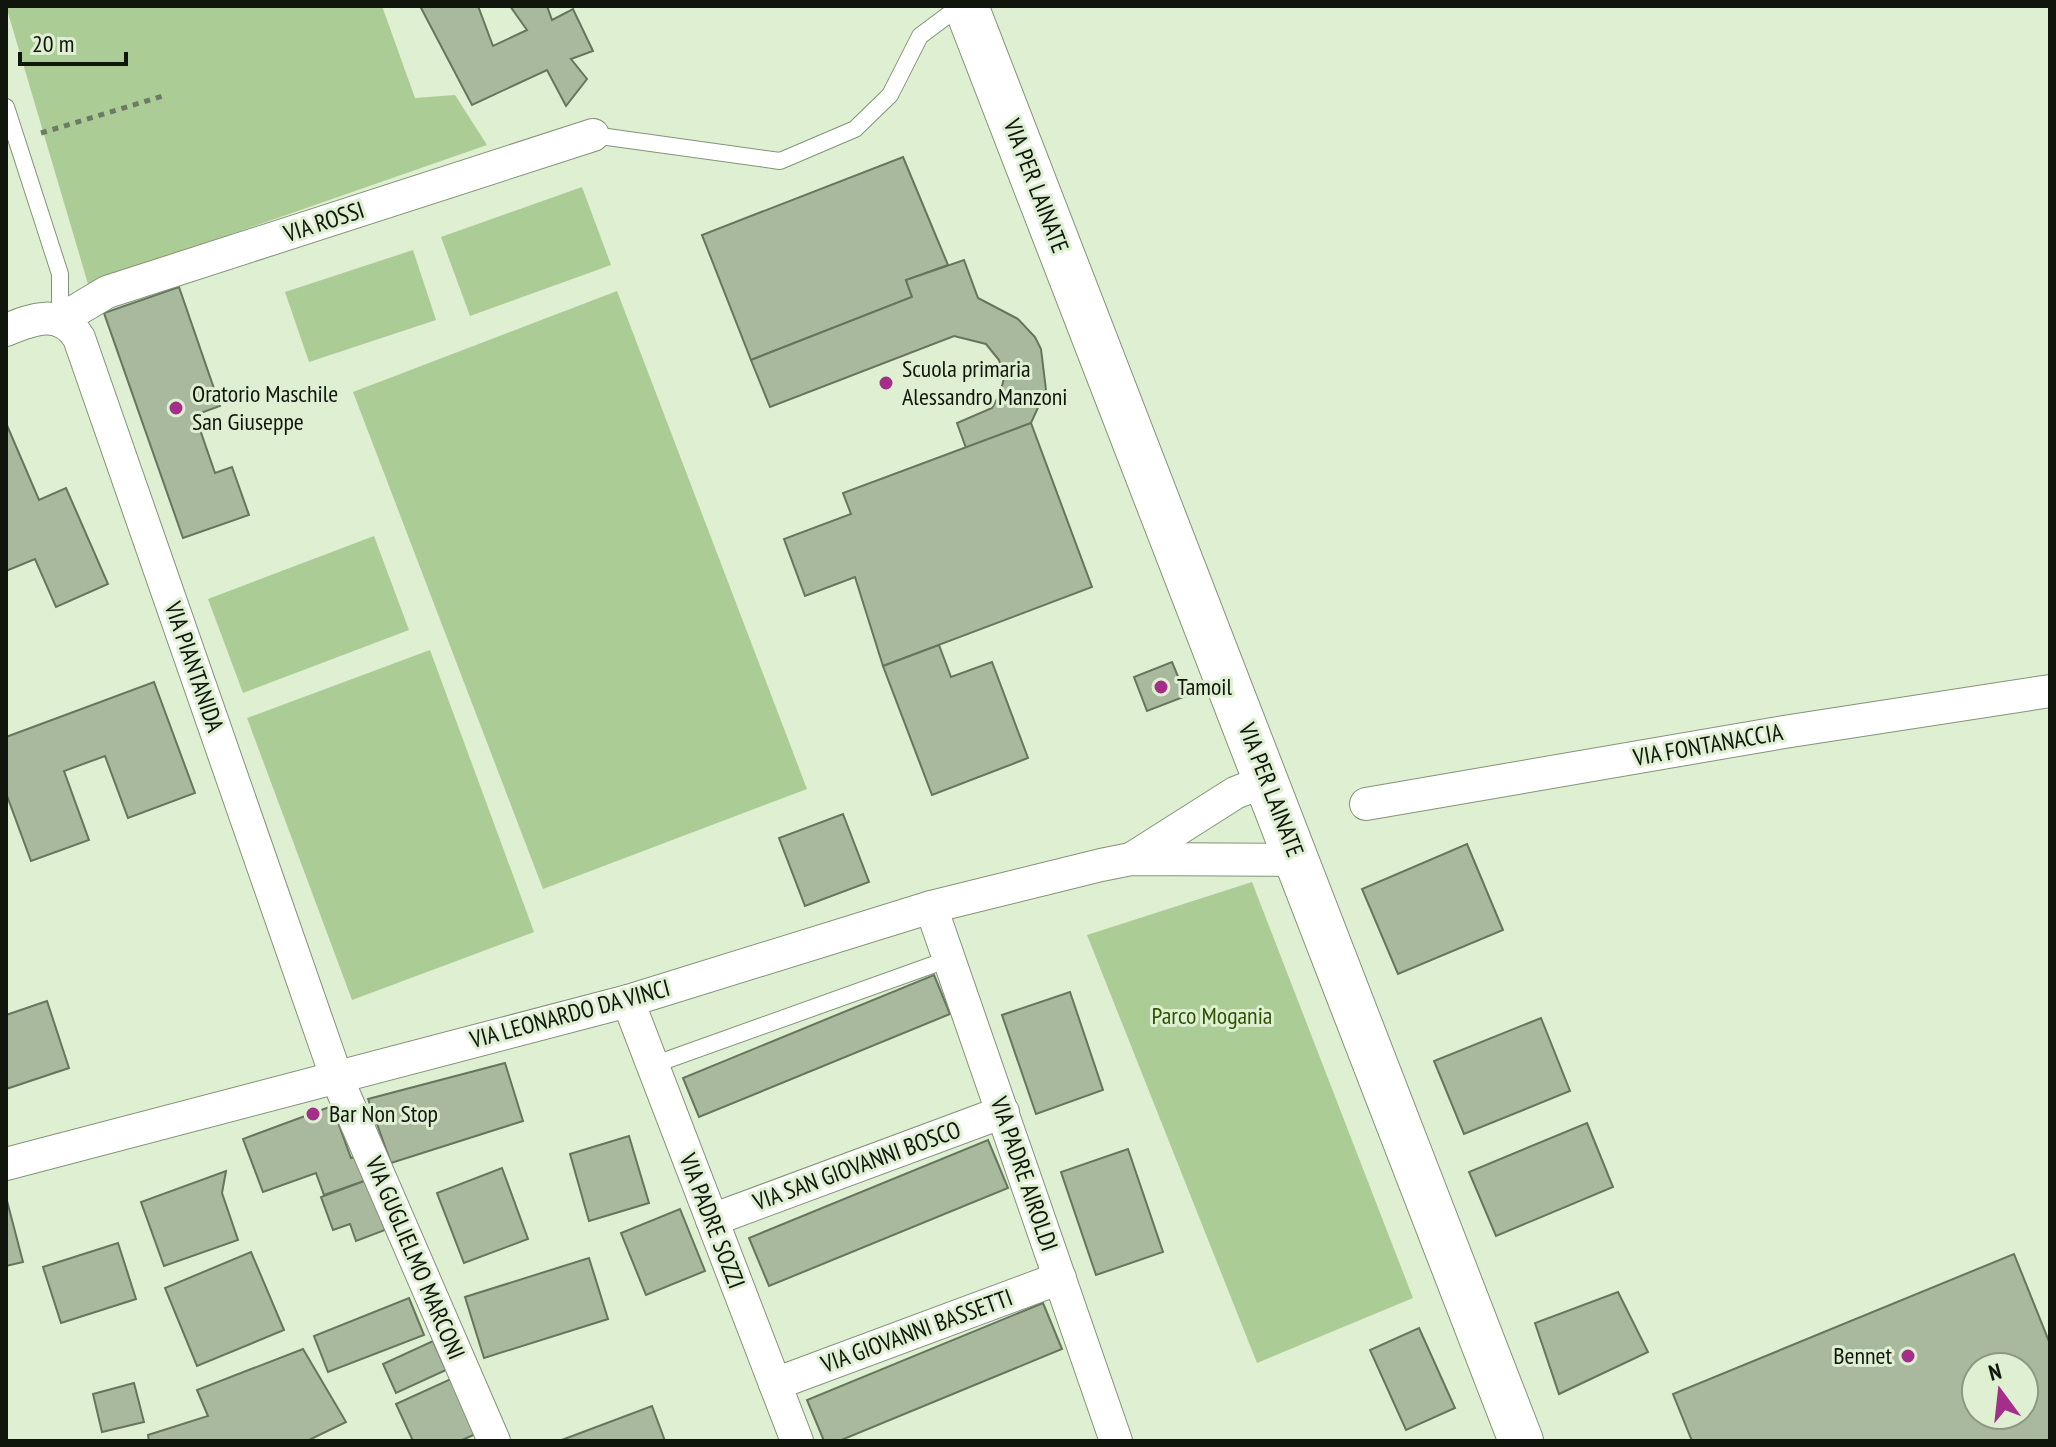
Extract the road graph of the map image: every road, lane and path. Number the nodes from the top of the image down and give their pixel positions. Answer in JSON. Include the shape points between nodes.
{"nodes":[{"id":1,"x":960,"y":6,"type":"edge"},
{"id":2,"x":966,"y":6,"type":"edge"},
{"id":3,"x":166,"y":95,"type":"dead end"},
{"id":4,"x":6,"y":107,"type":"edge"},
{"id":5,"x":593,"y":135,"type":"joint"},
{"id":6,"x":17,"y":140,"type":"junction"},
{"id":7,"x":60,"y":320,"type":"junction"},
{"id":8,"x":6,"y":330,"type":"edge"},
{"id":9,"x":2050,"y":691,"type":"edge"},
{"id":10,"x":1267,"y":780,"type":"junction"},
{"id":11,"x":1366,"y":804,"type":"dead end"},
{"id":12,"x":1131,"y":859,"type":"junction"},
{"id":13,"x":1298,"y":860,"type":"junction"},
{"id":14,"x":931,"y":907,"type":"junction"},
{"id":15,"x":949,"y":959,"type":"junction"},
{"id":16,"x":628,"y":1001,"type":"junction"},
{"id":17,"x":653,"y":1065,"type":"junction"},
{"id":18,"x":336,"y":1076,"type":"junction"},
{"id":19,"x":1003,"y":1112,"type":"junction"},
{"id":20,"x":6,"y":1164,"type":"edge"},
{"id":21,"x":712,"y":1220,"type":"junction"},
{"id":22,"x":1060,"y":1278,"type":"junction"},
{"id":23,"x":775,"y":1384,"type":"junction"},
{"id":24,"x":494,"y":1441,"type":"edge"},
{"id":25,"x":797,"y":1441,"type":"edge"},
{"id":26,"x":1116,"y":1441,"type":"edge"},
{"id":27,"x":1521,"y":1441,"type":"edge"}],
"edges":[{"from":1,"to":5,"type":"lane","via":[[920,36],[890,95],[855,129],[780,161]]},
{"from":2,"to":10,"type":"street","name":"VIA PER LAINATE"},
{"from":3,"to":6,"type":"path"},
{"from":4,"to":6,"type":"lane"},
{"from":5,"to":7,"type":"street","name":"VIA ROSSI","via":[[107,292]]},
{"from":6,"to":7,"type":"lane","via":[[60,274]]},
{"from":7,"to":8,"type":"street","via":[[41,317]]},
{"from":7,"to":18,"type":"street","name":"VIA PIANTANIDA","via":[[79,338]]},
{"from":9,"to":11,"type":"street","name":"VIA FONTANACCIA"},
{"from":10,"to":12,"type":"street","via":[[1235,793]]},
{"from":10,"to":13,"type":"street","name":"VIA PER LAINATE"},
{"from":12,"to":13,"type":"street"},
{"from":12,"to":14,"type":"street","name":"VIA LEONARDO DA VINCI"},
{"from":13,"to":27,"type":"street","name":"VIA PER LAINATE"},
{"from":14,"to":15,"type":"street","name":"VIA PADRE AIROLDI"},
{"from":14,"to":16,"type":"street","name":"VIA LEONARDO DA VINCI"},
{"from":15,"to":17,"type":"lane"},
{"from":15,"to":19,"type":"street","name":"VIA PADRE AIROLDI"},
{"from":16,"to":17,"type":"street","name":"VIA PADRE SOZZI"},
{"from":16,"to":18,"type":"street","name":"VIA LEONARDO DA VINCI"},
{"from":17,"to":21,"type":"street","name":"VIA PADRE SOZZI"},
{"from":18,"to":20,"type":"street","name":"VIA LEONARDO DA VINCI"},
{"from":18,"to":24,"type":"street","name":"VIA GUGLIELMO MARCONI"},
{"from":19,"to":21,"type":"street","name":"VIA SAN GIOVANNI BOSCO"},
{"from":19,"to":22,"type":"street","name":"VIA PADRE AIROLDI"},
{"from":21,"to":23,"type":"street","name":"VIA PADRE SOZZI"},
{"from":22,"to":23,"type":"street","name":"VIA GIOVANNI BASSETTI"},
{"from":22,"to":26,"type":"street","name":"VIA PADRE AIROLDI"},
{"from":23,"to":25,"type":"street","name":"VIA PADRE SOZZI"}]}
